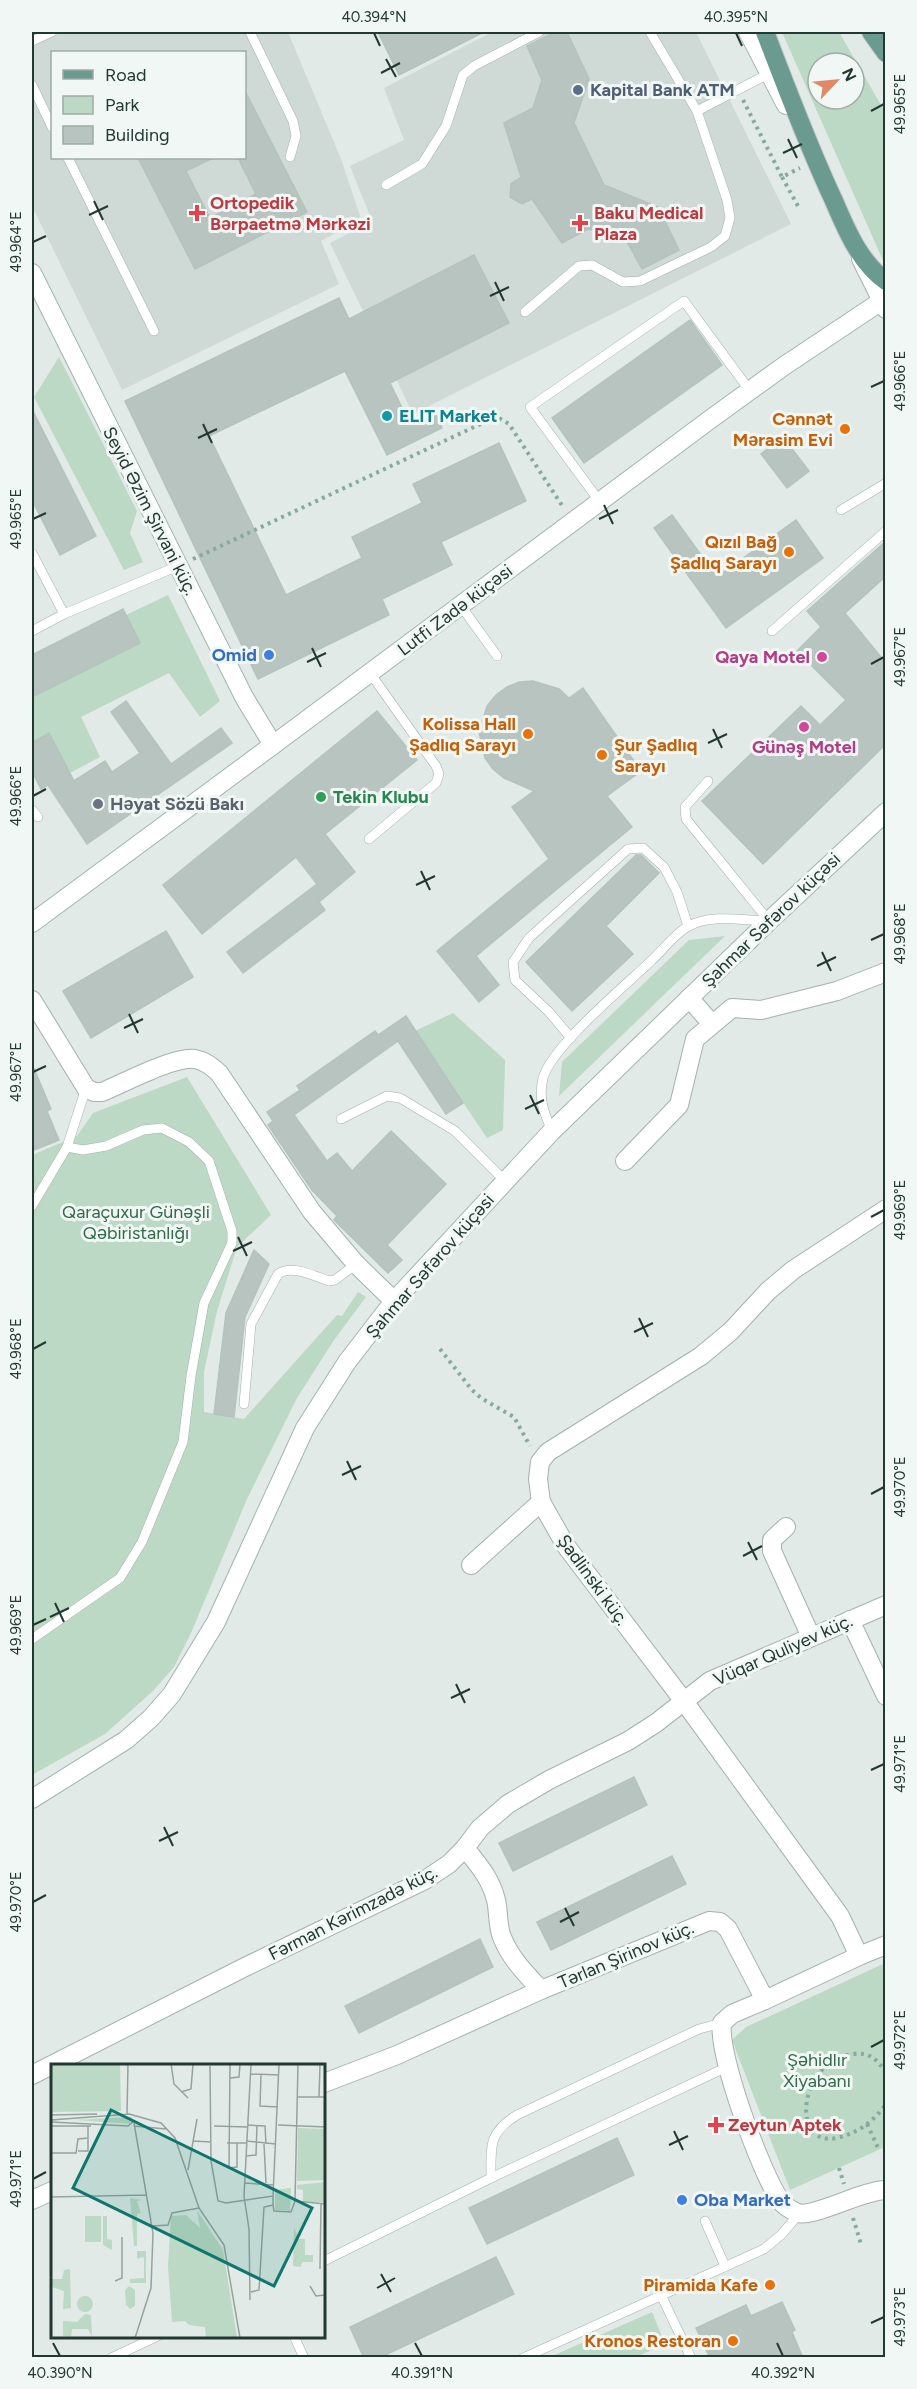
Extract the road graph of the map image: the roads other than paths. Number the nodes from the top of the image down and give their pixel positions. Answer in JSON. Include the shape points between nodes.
{"nodes":[{"id":1,"x":52,"y":32,"type":"edge"},
{"id":2,"x":250,"y":32,"type":"edge"},
{"id":3,"x":539,"y":32,"type":"edge"},
{"id":4,"x":650,"y":32,"type":"edge"},
{"id":5,"x":748,"y":32,"type":"edge"},
{"id":6,"x":765,"y":32,"type":"edge"},
{"id":7,"x":871,"y":32,"type":"edge"},
{"id":8,"x":32,"y":41,"type":"edge"},
{"id":9,"x":885,"y":53,"type":"edge"},
{"id":10,"x":770,"y":73,"type":"junction"},
{"id":11,"x":32,"y":85,"type":"edge"},
{"id":12,"x":697,"y":111,"type":"junction"},
{"id":13,"x":51,"y":125,"type":"edge"},
{"id":14,"x":290,"y":157,"type":"dead end"},
{"id":15,"x":68,"y":159,"type":"edge"},
{"id":16,"x":814,"y":160,"type":"junction"},
{"id":17,"x":386,"y":185,"type":"dead end"},
{"id":18,"x":851,"y":239,"type":"junction"},
{"id":19,"x":32,"y":273,"type":"edge"},
{"id":20,"x":885,"y":281,"type":"edge"},
{"id":21,"x":884,"y":302,"type":"edge"},
{"id":22,"x":525,"y":312,"type":"dead end"},
{"id":23,"x":154,"y":331,"type":"dead end"},
{"id":24,"x":750,"y":391,"type":"junction"},
{"id":25,"x":885,"y":483,"type":"edge"},
{"id":26,"x":600,"y":502,"type":"junction"},
{"id":27,"x":841,"y":510,"type":"dead end"},
{"id":28,"x":885,"y":531,"type":"edge"},
{"id":29,"x":32,"y":553,"type":"edge"},
{"id":30,"x":178,"y":566,"type":"junction"},
{"id":31,"x":461,"y":606,"type":"junction"},
{"id":32,"x":64,"y":614,"type":"junction"},
{"id":33,"x":32,"y":631,"type":"edge"},
{"id":34,"x":772,"y":631,"type":"dead end"},
{"id":35,"x":497,"y":656,"type":"dead end"},
{"id":36,"x":370,"y":673,"type":"junction"},
{"id":37,"x":273,"y":746,"type":"junction"},
{"id":38,"x":708,"y":781,"type":"dead end"},
{"id":39,"x":885,"y":812,"type":"edge"},
{"id":40,"x":369,"y":839,"type":"dead end"},
{"id":41,"x":769,"y":921,"type":"junction"},
{"id":42,"x":32,"y":922,"type":"edge"},
{"id":43,"x":688,"y":926,"type":"junction"},
{"id":44,"x":885,"y":972,"type":"edge"},
{"id":45,"x":689,"y":998,"type":"junction"},
{"id":46,"x":32,"y":1000,"type":"edge"},
{"id":47,"x":712,"y":1024,"type":"junction"},
{"id":48,"x":571,"y":1038,"type":"junction"},
{"id":49,"x":86,"y":1088,"type":"junction"},
{"id":50,"x":341,"y":1119,"type":"dead end"},
{"id":51,"x":552,"y":1131,"type":"junction"},
{"id":52,"x":67,"y":1147,"type":"junction"},
{"id":53,"x":625,"y":1161,"type":"dead end"},
{"id":54,"x":505,"y":1181,"type":"junction"},
{"id":55,"x":32,"y":1206,"type":"edge"},
{"id":56,"x":885,"y":1209,"type":"edge"},
{"id":57,"x":356,"y":1264,"type":"junction"},
{"id":58,"x":394,"y":1301,"type":"junction"},
{"id":59,"x":244,"y":1404,"type":"dead end"},
{"id":60,"x":541,"y":1502,"type":"junction"},
{"id":61,"x":786,"y":1527,"type":"dead end"},
{"id":62,"x":471,"y":1565,"type":"dead end"},
{"id":63,"x":885,"y":1605,"type":"edge"},
{"id":64,"x":850,"y":1620,"type":"junction"},
{"id":65,"x":811,"y":1636,"type":"junction"},
{"id":66,"x":32,"y":1640,"type":"edge"},
{"id":67,"x":885,"y":1696,"type":"edge"},
{"id":68,"x":683,"y":1700,"type":"junction"},
{"id":69,"x":32,"y":1799,"type":"edge"},
{"id":70,"x":465,"y":1848,"type":"junction"},
{"id":71,"x":885,"y":1945,"type":"edge"},
{"id":72,"x":859,"y":1956,"type":"junction"},
{"id":73,"x":541,"y":1990,"type":"junction"},
{"id":74,"x":765,"y":2000,"type":"junction"},
{"id":75,"x":722,"y":2023,"type":"junction"},
{"id":76,"x":54,"y":2064,"type":"edge"},
{"id":77,"x":51,"y":2065,"type":"edge"},
{"id":78,"x":728,"y":2067,"type":"junction"},
{"id":79,"x":32,"y":2075,"type":"edge"},
{"id":80,"x":326,"y":2082,"type":"edge"},
{"id":81,"x":491,"y":2178,"type":"junction"},
{"id":82,"x":885,"y":2190,"type":"edge"},
{"id":83,"x":51,"y":2191,"type":"edge"},
{"id":84,"x":32,"y":2200,"type":"edge"},
{"id":85,"x":799,"y":2214,"type":"junction"},
{"id":86,"x":705,"y":2221,"type":"dead end"},
{"id":87,"x":326,"y":2260,"type":"edge"},
{"id":88,"x":725,"y":2266,"type":"junction"},
{"id":89,"x":661,"y":2295,"type":"junction"},
{"id":90,"x":156,"y":2338,"type":"edge"},
{"id":91,"x":294,"y":2338,"type":"edge"},
{"id":92,"x":111,"y":2358,"type":"edge"},
{"id":93,"x":304,"y":2358,"type":"edge"},
{"id":94,"x":523,"y":2358,"type":"edge"},
{"id":95,"x":691,"y":2358,"type":"edge"}],
"edges":[{"from":1,"to":8,"type":"lane"},
{"from":2,"to":14,"type":"lane","via":[[293,121],[296,136]]},
{"from":3,"to":17,"type":"lane","via":[[463,75],[446,126],[422,164]]},
{"from":4,"to":12,"type":"lane"},
{"from":5,"to":10,"type":"street"},
{"from":6,"to":16,"type":"main road"},
{"from":7,"to":9,"type":"main road"},
{"from":10,"to":12,"type":"lane"},
{"from":10,"to":16,"type":"street"},
{"from":11,"to":13,"type":"lane"},
{"from":12,"to":22,"type":"lane","via":[[727,200],[730,218],[725,236],[711,247],[640,281],[623,282],[592,265],[579,266]]},
{"from":15,"to":23,"type":"lane"},
{"from":16,"to":18,"type":"main road"},
{"from":18,"to":20,"type":"main road"},
{"from":18,"to":21,"type":"street"},
{"from":19,"to":30,"type":"street","name":"Seyid Əzim Şirvani küç."},
{"from":21,"to":24,"type":"street","name":"Lutfi Zadə küçəsi"},
{"from":24,"to":26,"type":"street","name":"Lutfi Zadə küçəsi"},
{"from":24,"to":26,"type":"lane","via":[[684,301],[530,407]]},
{"from":25,"to":27,"type":"lane"},
{"from":26,"to":31,"type":"street","name":"Lutfi Zadə küçəsi"},
{"from":28,"to":34,"type":"lane"},
{"from":29,"to":32,"type":"lane"},
{"from":30,"to":32,"type":"lane"},
{"from":30,"to":37,"type":"street","name":"Seyid Əzim Şirvani küç."},
{"from":31,"to":35,"type":"lane"},
{"from":31,"to":36,"type":"street","name":"Lutfi Zadə küçəsi"},
{"from":32,"to":33,"type":"lane"},
{"from":36,"to":37,"type":"street","name":"Lutfi Zadə küçəsi"},
{"from":36,"to":40,"type":"lane","via":[[439,774],[436,783]]},
{"from":37,"to":42,"type":"street","name":"Lutfi Zadə küçəsi"},
{"from":38,"to":41,"type":"lane","via":[[685,807],[686,819]]},
{"from":39,"to":41,"type":"street","name":"Şahmar Səfərov küçəsi"},
{"from":41,"to":43,"type":"lane","via":[[718,919]]},
{"from":41,"to":45,"type":"street","name":"Şahmar Səfərov küçəsi"},
{"from":43,"to":48,"type":"lane"},
{"from":43,"to":48,"type":"lane","via":[[664,867],[643,848],[628,849],[528,938],[513,962],[515,980]]},
{"from":44,"to":47,"type":"street","via":[[837,991],[761,1010],[732,1008]]},
{"from":45,"to":47,"type":"street"},
{"from":45,"to":51,"type":"street","name":"Şahmar Səfərov küçəsi"},
{"from":46,"to":49,"type":"street"},
{"from":47,"to":53,"type":"street","via":[[695,1039],[678,1105]]},
{"from":48,"to":51,"type":"lane","via":[[552,1061],[540,1095]]},
{"from":49,"to":52,"type":"lane"},
{"from":49,"to":57,"type":"street","via":[[102,1092],[178,1060],[207,1063],[219,1073],[312,1212]]},
{"from":50,"to":54,"type":"lane","via":[[387,1096],[400,1098],[464,1138]]},
{"from":51,"to":54,"type":"street","name":"Şahmar Səfərov küçəsi"},
{"from":52,"to":55,"type":"lane"},
{"from":52,"to":66,"type":"lane","via":[[83,1150],[106,1146],[143,1130],[162,1128],[189,1142],[209,1161],[232,1231],[232,1243],[204,1303],[183,1442],[142,1542],[120,1578]]},
{"from":54,"to":58,"type":"street","name":"Şahmar Səfərov küçəsi"},
{"from":56,"to":60,"type":"street","name":"Şadlinski küç.","via":[[793,1270],[701,1356],[548,1452],[540,1462]]},
{"from":57,"to":58,"type":"street"},
{"from":57,"to":59,"type":"lane","via":[[329,1281],[292,1270],[278,1274],[251,1324]]},
{"from":58,"to":69,"type":"street","name":"Şahmar Səfərov küçəsi","via":[[347,1362],[305,1428],[216,1622],[172,1694],[126,1740]]},
{"from":60,"to":62,"type":"street"},
{"from":60,"to":68,"type":"street","name":"Şadlinski küç.","via":[[566,1546]]},
{"from":61,"to":65,"type":"street","via":[[772,1540],[772,1551]]},
{"from":63,"to":64,"type":"street","name":"Vüqar Quliyev küç."},
{"from":64,"to":65,"type":"street","name":"Vüqar Quliyev küç."},
{"from":64,"to":67,"type":"street"},
{"from":65,"to":68,"type":"street","name":"Vüqar Quliyev küç.","via":[[721,1675]]},
{"from":68,"to":70,"type":"street","name":"Fərman Kərimzadə küç.","via":[[627,1741],[508,1804],[480,1828]]},
{"from":68,"to":72,"type":"street","name":"Şadlinski küç.","via":[[840,1916]]},
{"from":70,"to":73,"type":"street","via":[[490,1884],[502,1937],[510,1953]]},
{"from":70,"to":76,"type":"street","name":"Fərman Kərimzadə küç.","via":[[425,1880]]},
{"from":71,"to":72,"type":"street"},
{"from":72,"to":74,"type":"street"},
{"from":73,"to":74,"type":"street","name":"Tərlan Şirinov küç.","via":[[709,1921],[720,1922],[728,1929]]},
{"from":73,"to":80,"type":"street","name":"Tərlan Şirinov küç."},
{"from":74,"to":75,"type":"street","via":[[732,2014]]},
{"from":75,"to":78,"type":"street","via":[[720,2034]]},
{"from":75,"to":81,"type":"lane","via":[[699,2029],[502,2125],[491,2144]]},
{"from":77,"to":79,"type":"street","name":"Fərman Kərimzadə küç."},
{"from":78,"to":81,"type":"lane"},
{"from":78,"to":85,"type":"street","via":[[763,2168],[782,2203]]},
{"from":81,"to":87,"type":"lane"},
{"from":82,"to":85,"type":"street"},
{"from":83,"to":84,"type":"street"},
{"from":85,"to":88,"type":"lane","via":[[764,2249]]},
{"from":86,"to":88,"type":"lane"},
{"from":88,"to":89,"type":"lane"},
{"from":89,"to":94,"type":"lane"},
{"from":89,"to":95,"type":"lane"},
{"from":90,"to":92,"type":"lane"},
{"from":91,"to":93,"type":"lane"}]}
